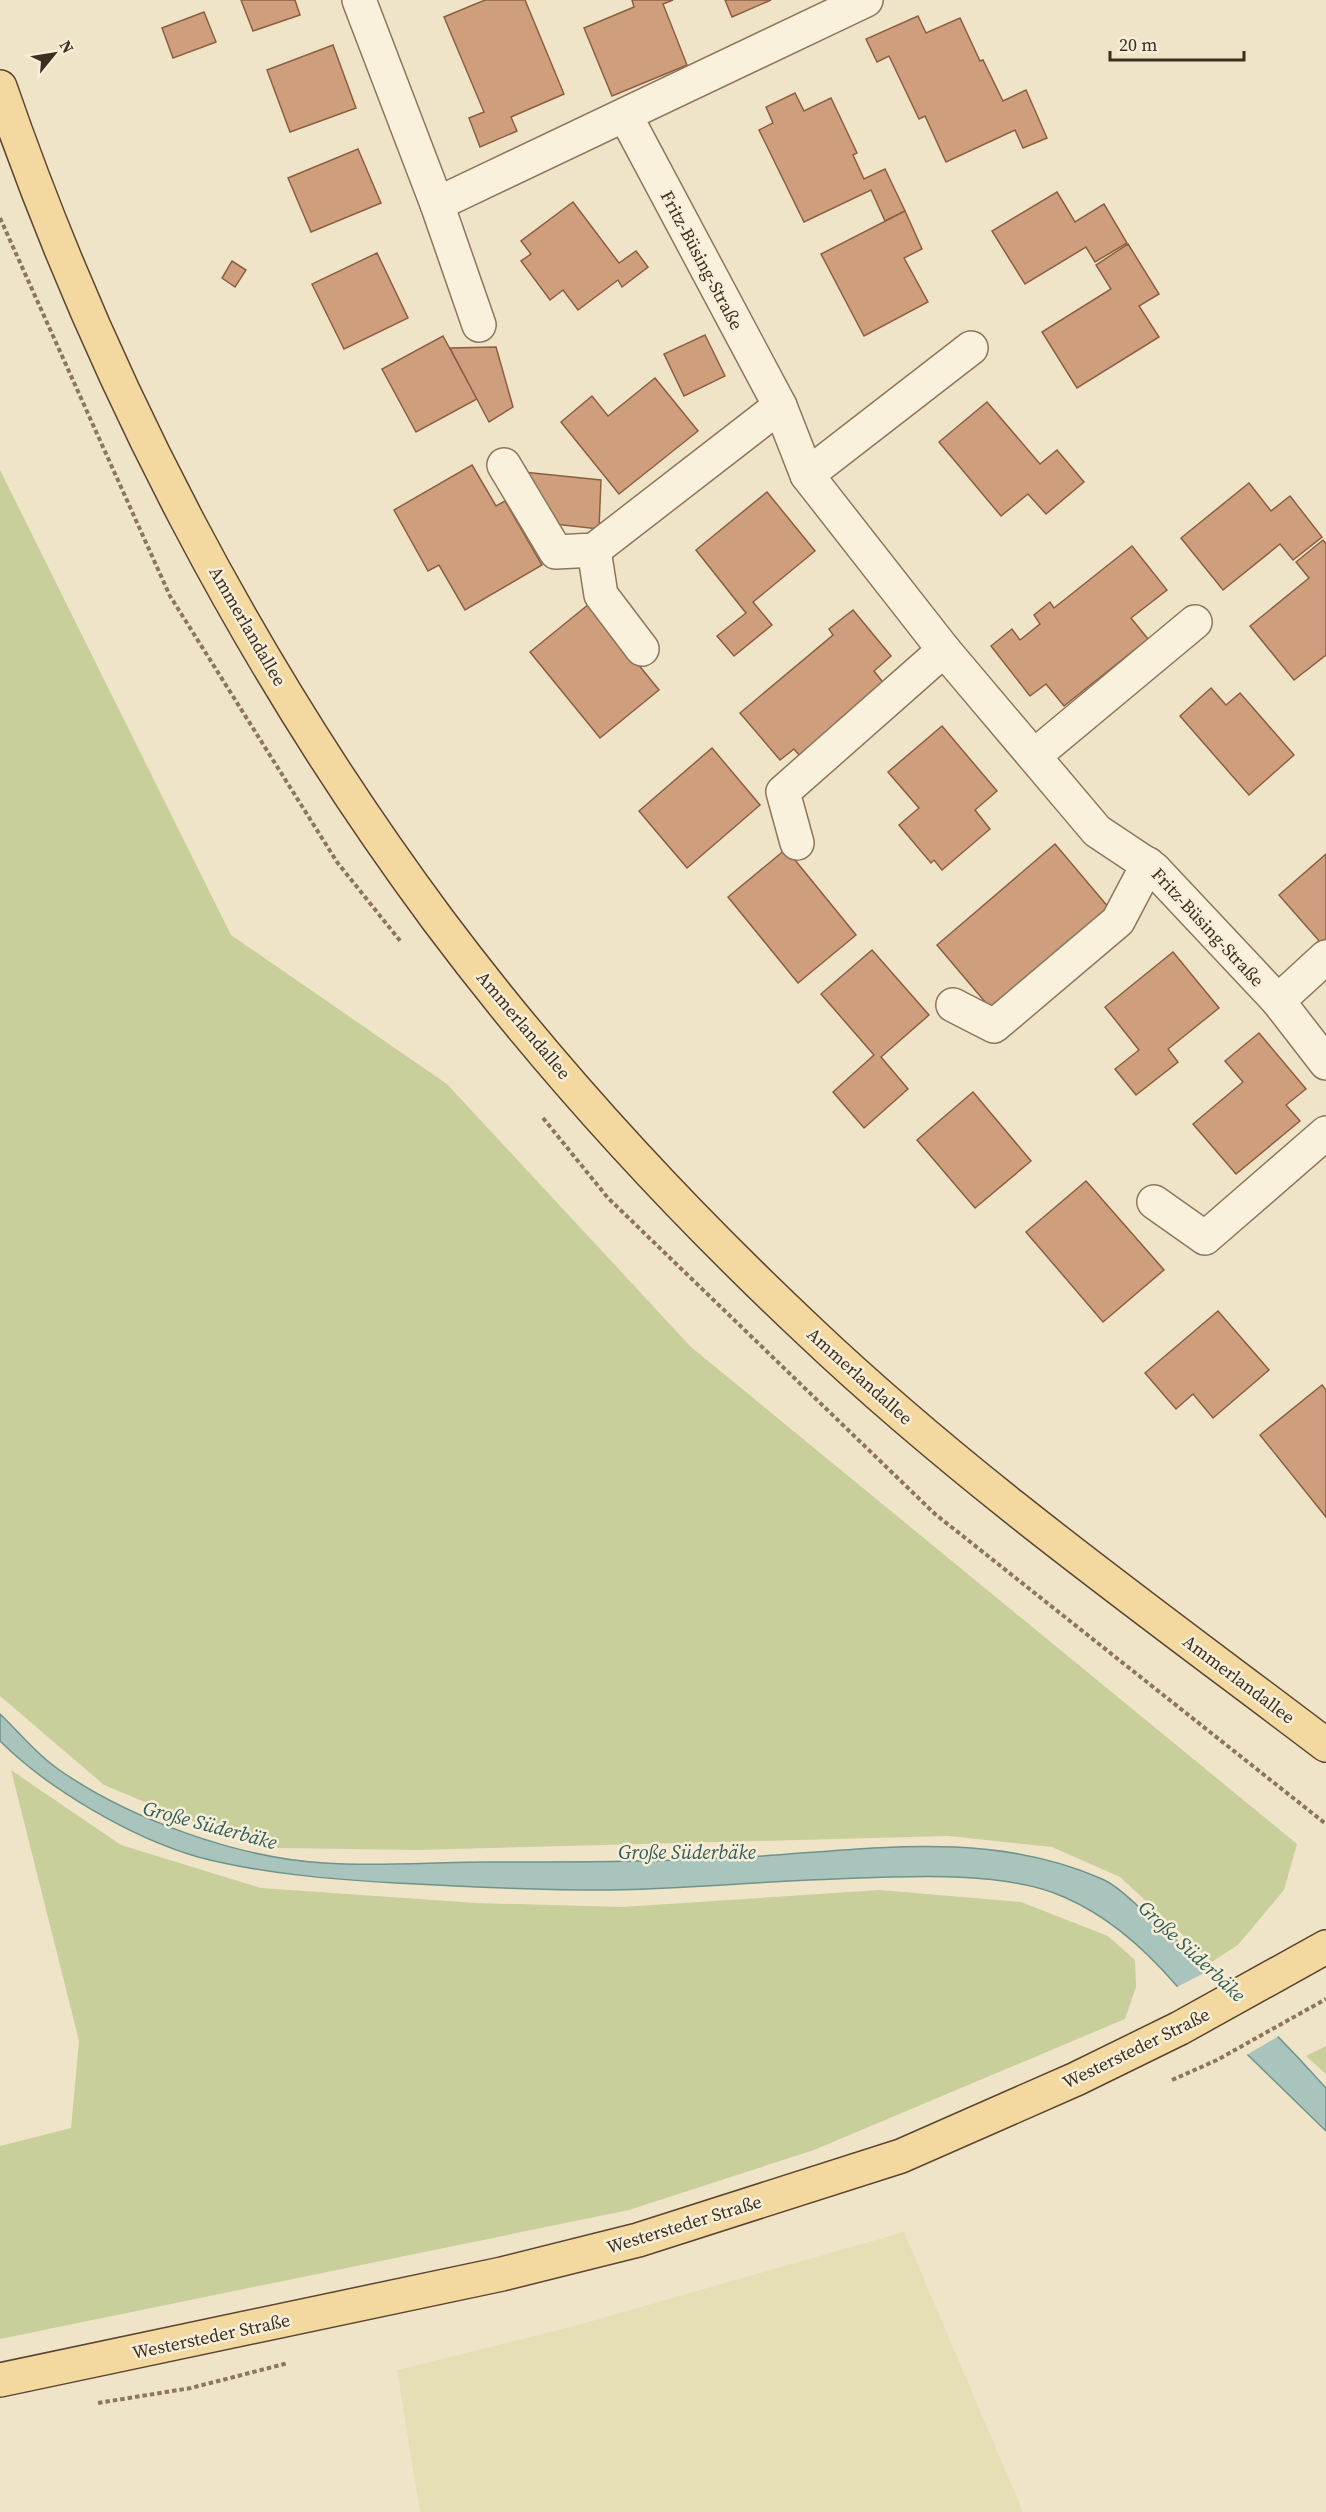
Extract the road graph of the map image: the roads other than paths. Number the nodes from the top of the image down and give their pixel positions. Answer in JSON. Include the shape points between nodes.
{"nodes":[{"id":1,"x":359,"y":0,"type":"edge"},
{"id":2,"x":866,"y":0,"type":"edge"},
{"id":3,"x":0,"y":87,"type":"edge"},
{"id":4,"x":625,"y":115,"type":"junction"},
{"id":5,"x":437,"y":204,"type":"junction"},
{"id":6,"x":478,"y":325,"type":"dead end"},
{"id":7,"x":971,"y":348,"type":"dead end"},
{"id":8,"x":780,"y":406,"type":"junction"},
{"id":9,"x":504,"y":465,"type":"dead end"},
{"id":10,"x":807,"y":475,"type":"junction"},
{"id":11,"x":594,"y":550,"type":"junction"},
{"id":12,"x":1195,"y":622,"type":"dead end"},
{"id":13,"x":642,"y":649,"type":"dead end"},
{"id":14,"x":944,"y":650,"type":"junction"},
{"id":15,"x":1034,"y":756,"type":"junction"},
{"id":16,"x":798,"y":843,"type":"dead end"},
{"id":17,"x":1148,"y":864,"type":"junction"},
{"id":18,"x":1326,"y":957,"type":"edge"},
{"id":19,"x":1278,"y":1001,"type":"junction"},
{"id":20,"x":953,"y":1005,"type":"dead end"},
{"id":21,"x":1326,"y":1063,"type":"edge"},
{"id":22,"x":1326,"y":1133,"type":"edge"},
{"id":23,"x":1154,"y":1202,"type":"dead end"},
{"id":24,"x":1326,"y":1745,"type":"edge"},
{"id":25,"x":1326,"y":1947,"type":"edge"},
{"id":26,"x":0,"y":2380,"type":"edge"}],
"edges":[{"from":1,"to":5,"type":"street"},
{"from":2,"to":4,"type":"street"},
{"from":3,"to":24,"type":"main road","name":"Ammerlandallee","via":[[59,244],[172,491],[266,662],[437,919],[507,1008],[705,1229],[810,1332],[923,1433]]},
{"from":4,"to":5,"type":"street"},
{"from":4,"to":8,"type":"street","name":"Fritz-Büsing-Straße"},
{"from":5,"to":6,"type":"street"},
{"from":7,"to":10,"type":"street"},
{"from":8,"to":10,"type":"street","name":"Fritz-Büsing-Straße"},
{"from":8,"to":11,"type":"street"},
{"from":9,"to":11,"type":"street","via":[[556,552]]},
{"from":10,"to":14,"type":"street","name":"Fritz-Büsing-Straße"},
{"from":11,"to":13,"type":"street","via":[[601,595]]},
{"from":12,"to":15,"type":"street"},
{"from":14,"to":15,"type":"street","name":"Fritz-Büsing-Straße"},
{"from":14,"to":16,"type":"street","via":[[783,792]]},
{"from":15,"to":17,"type":"street","name":"Fritz-Büsing-Straße","via":[[1096,831]]},
{"from":17,"to":19,"type":"street","name":"Fritz-Büsing-Straße"},
{"from":17,"to":20,"type":"street","via":[[1118,921],[994,1026]]},
{"from":18,"to":19,"type":"street","name":"Fritz-Büsing-Straße"},
{"from":19,"to":21,"type":"street","name":"Fritz-Büsing-Straße"},
{"from":22,"to":23,"type":"street","via":[[1205,1238]]},
{"from":25,"to":26,"type":"main road","name":"Westersteder Straße","via":[[1180,2028],[1077,2079],[901,2156],[638,2240],[479,2279]]}]}
